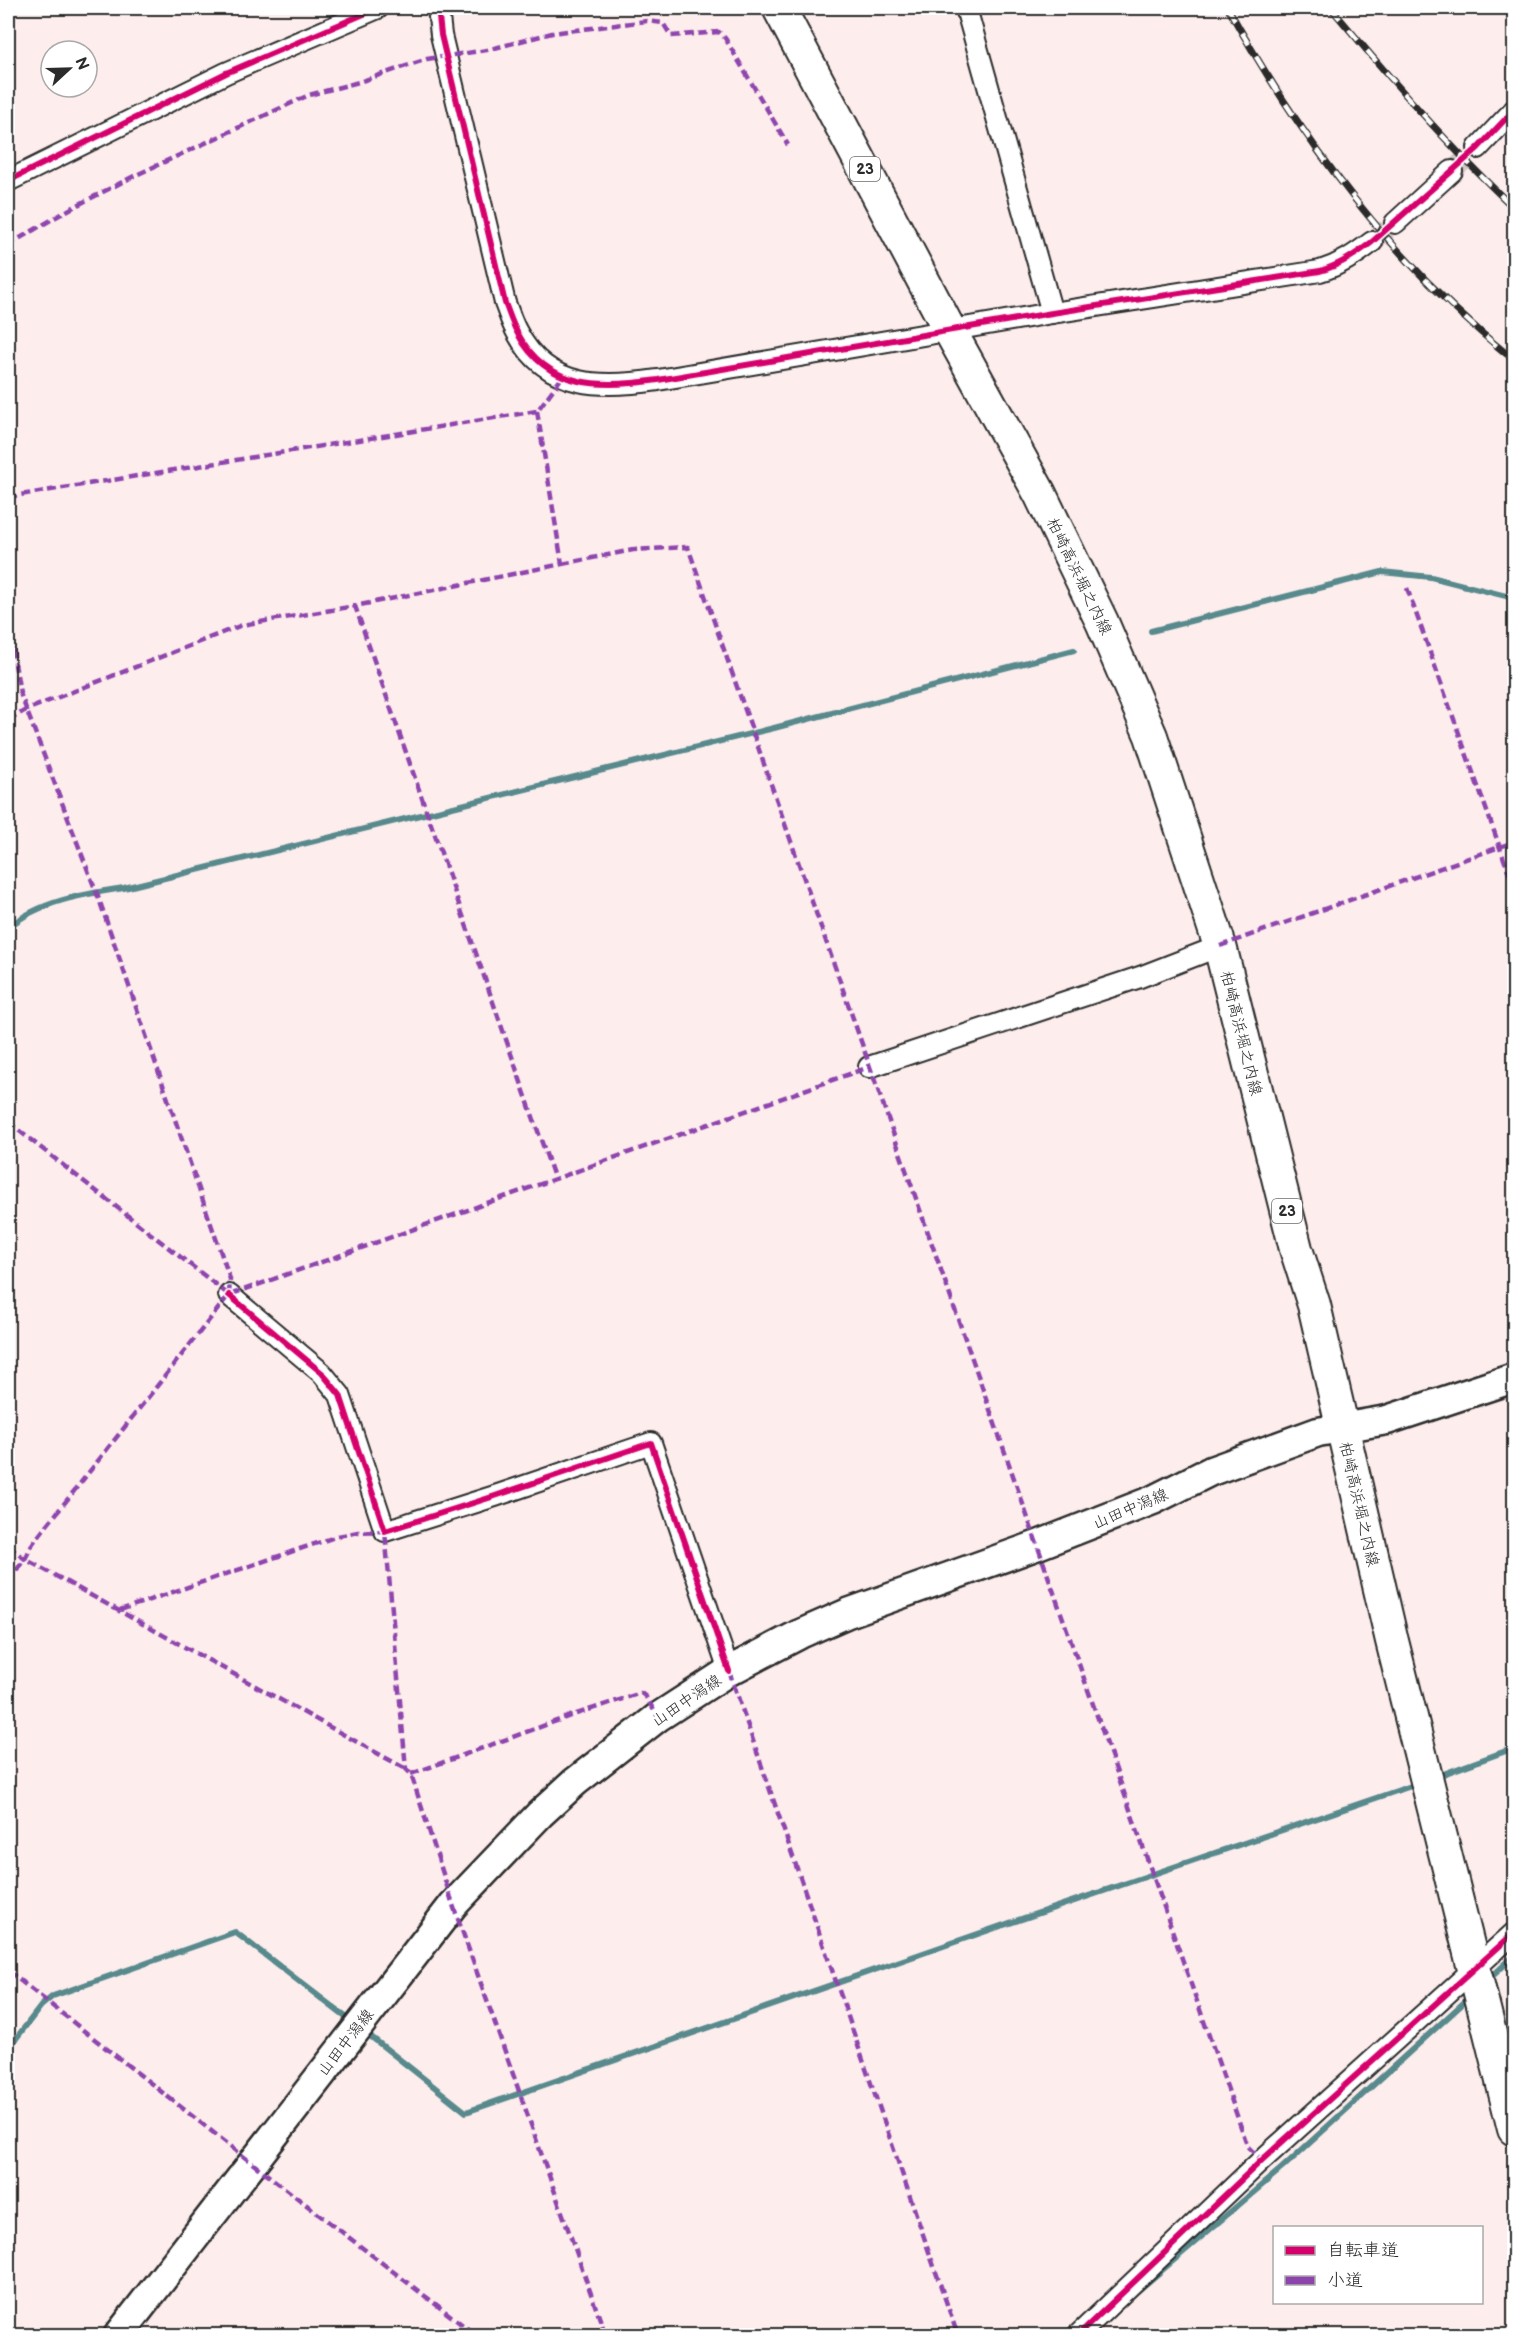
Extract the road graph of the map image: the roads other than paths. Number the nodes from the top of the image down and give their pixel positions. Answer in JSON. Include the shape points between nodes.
{"nodes":[{"id":1,"x":378,"y":8,"type":"edge"},
{"id":2,"x":438,"y":8,"type":"edge"},
{"id":3,"x":779,"y":8,"type":"edge"},
{"id":4,"x":966,"y":8,"type":"edge"},
{"id":5,"x":1515,"y":110,"type":"edge"},
{"id":6,"x":1478,"y":148,"type":"tunnel mouth"},
{"id":7,"x":1452,"y":171,"type":"tunnel mouth"},
{"id":8,"x":8,"y":181,"type":"edge"},
{"id":9,"x":1395,"y":223,"type":"tunnel mouth"},
{"id":10,"x":1372,"y":242,"type":"tunnel mouth"},
{"id":11,"x":1052,"y":312,"type":"junction"},
{"id":12,"x":950,"y":331,"type":"junction"},
{"id":13,"x":1220,"y":946,"type":"junction"},
{"id":14,"x":869,"y":1067,"type":"dead end"},
{"id":15,"x":229,"y":1295,"type":"dead end"},
{"id":16,"x":1515,"y":1378,"type":"edge"},
{"id":17,"x":1341,"y":1426,"type":"junction"},
{"id":18,"x":729,"y":1671,"type":"junction"},
{"id":19,"x":1515,"y":1933,"type":"edge"},
{"id":20,"x":1474,"y":1971,"type":"junction"},
{"id":21,"x":1513,"y":2120,"type":"edge"},
{"id":22,"x":118,"y":2336,"type":"edge"},
{"id":23,"x":1077,"y":2336,"type":"edge"}],
"edges":[{"from":1,"to":8,"type":"street","via":[[226,73]]},
{"from":2,"to":12,"type":"street","via":[[441,35],[505,303],[518,334],[551,371],[591,384],[622,385]]},
{"from":3,"to":12,"type":"main road","name":"柏崎高浜堀之内線","number":"23"},
{"from":4,"to":11,"type":"street"},
{"from":5,"to":6,"type":"street"},
{"from":7,"to":9,"type":"street"},
{"from":10,"to":11,"type":"street","via":[[1335,267],[1320,271]]},
{"from":11,"to":12,"type":"street"},
{"from":12,"to":13,"type":"main road","name":"柏崎高浜堀之内線","number":"23","via":[[1040,494],[1129,681]]},
{"from":13,"to":14,"type":"street","via":[[1140,977]]},
{"from":13,"to":17,"type":"main road","name":"柏崎高浜堀之内線","number":"23","via":[[1296,1249],[1314,1305]]},
{"from":15,"to":18,"type":"street","via":[[322,1373],[340,1395],[385,1531],[651,1443]]},
{"from":16,"to":17,"type":"main road","name":"山田中潟線","via":[[1387,1420]]},
{"from":17,"to":18,"type":"main road","name":"山田中潟線","via":[[1211,1471],[1153,1500],[848,1613]]},
{"from":17,"to":20,"type":"main road","name":"柏崎高浜堀之内線","number":"23"},
{"from":18,"to":22,"type":"main road","name":"山田中潟線","via":[[658,1717],[574,1782],[453,1905]]},
{"from":19,"to":20,"type":"street"},
{"from":20,"to":21,"type":"main road","name":"柏崎高浜堀之内線","number":"23"},
{"from":20,"to":23,"type":"street","via":[[1262,2160]]}]}
